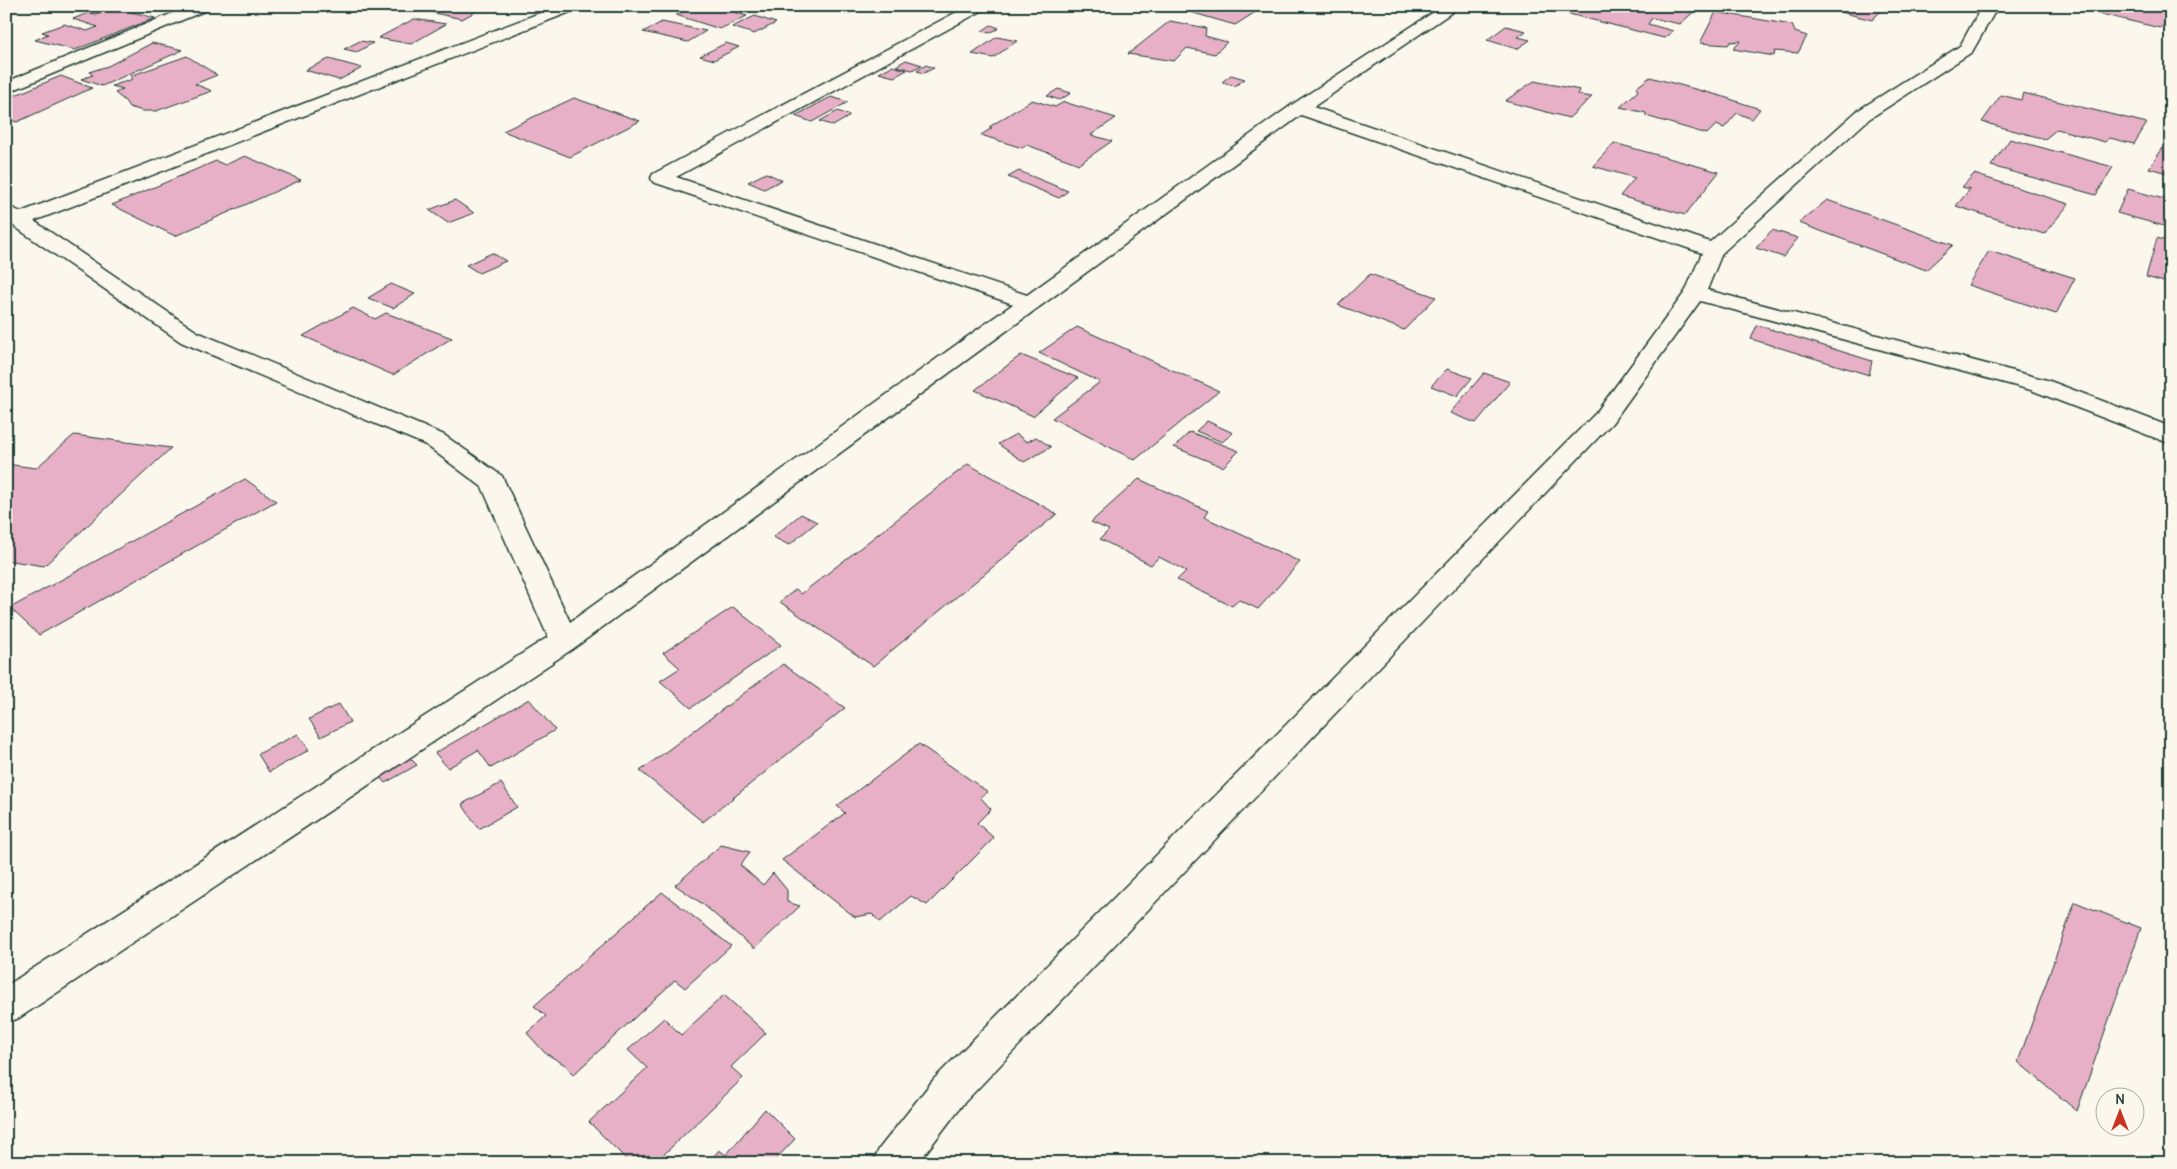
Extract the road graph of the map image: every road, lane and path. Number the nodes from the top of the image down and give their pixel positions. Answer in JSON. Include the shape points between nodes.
{"nodes":[{"id":1,"x":204,"y":6,"type":"edge"},
{"id":2,"x":573,"y":6,"type":"edge"},
{"id":3,"x":980,"y":6,"type":"edge"},
{"id":4,"x":1454,"y":6,"type":"edge"},
{"id":5,"x":1990,"y":6,"type":"edge"},
{"id":6,"x":6,"y":88,"type":"edge"},
{"id":7,"x":1299,"y":108,"type":"junction"},
{"id":8,"x":12,"y":216,"type":"edge"},
{"id":9,"x":1713,"y":250,"type":"junction"},
{"id":10,"x":1695,"y":294,"type":"junction"},
{"id":11,"x":1030,"y":303,"type":"junction"},
{"id":12,"x":2171,"y":436,"type":"edge"},
{"id":13,"x":564,"y":642,"type":"junction"},
{"id":14,"x":6,"y":1006,"type":"edge"},
{"id":15,"x":894,"y":1163,"type":"edge"}],
"edges":[{"from":1,"to":6,"type":"street"},
{"from":2,"to":8,"type":"street"},
{"from":3,"to":11,"type":"street","via":[[660,178]]},
{"from":4,"to":7,"type":"street"},
{"from":5,"to":9,"type":"street","via":[[1966,49],[1863,115]]},
{"from":7,"to":9,"type":"street"},
{"from":7,"to":11,"type":"street"},
{"from":8,"to":13,"type":"street","via":[[189,337],[435,440],[493,482]]},
{"from":9,"to":10,"type":"street"},
{"from":10,"to":12,"type":"street","via":[[2039,385]]},
{"from":10,"to":15,"type":"street","via":[[1604,418],[948,1092]]},
{"from":11,"to":13,"type":"street"},
{"from":13,"to":14,"type":"street"}]}
